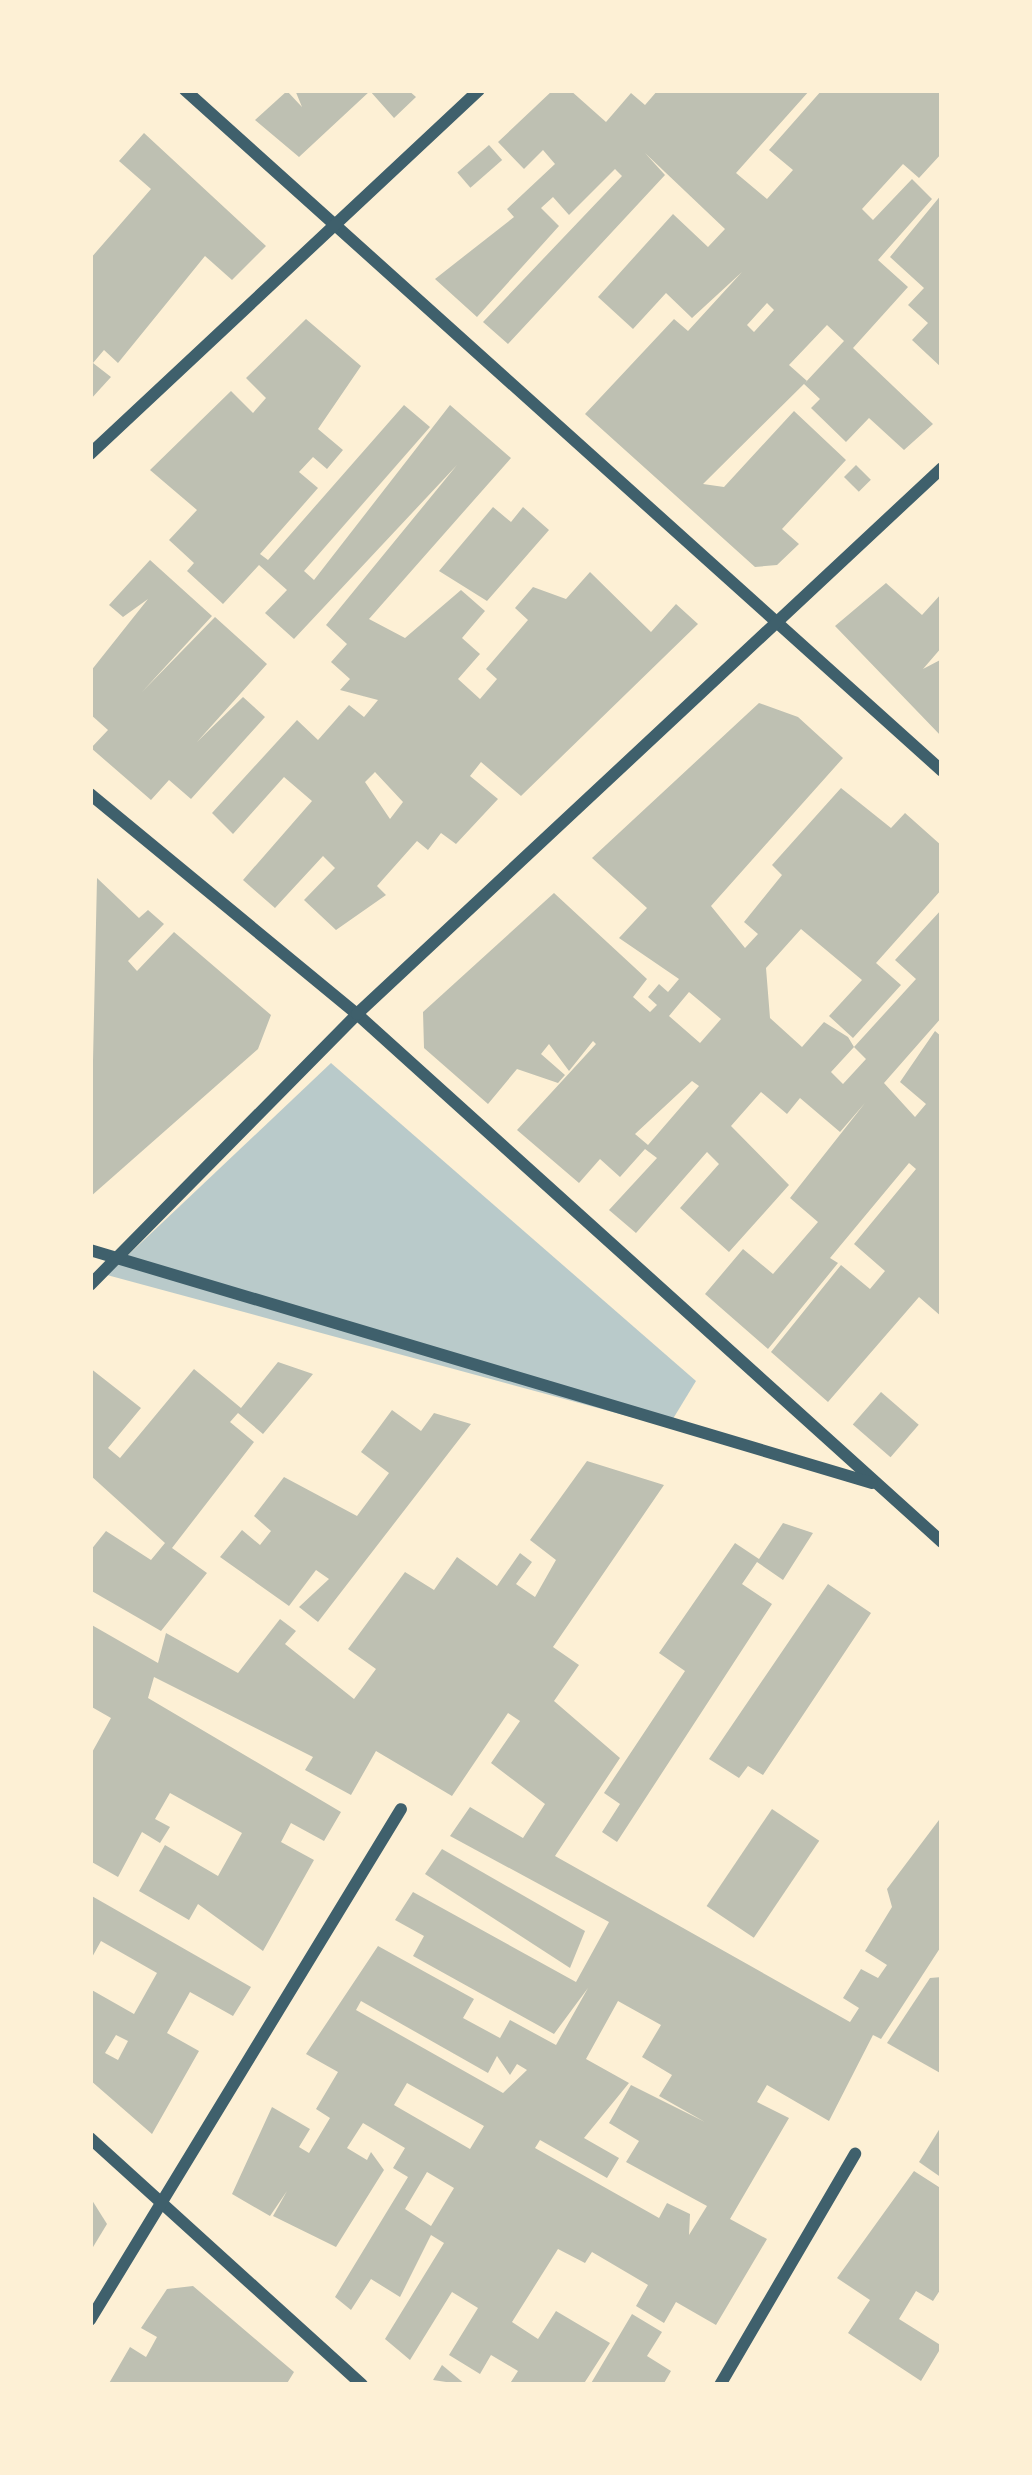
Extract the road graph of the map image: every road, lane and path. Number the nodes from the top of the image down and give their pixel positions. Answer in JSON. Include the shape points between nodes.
{"nodes":[{"id":1,"x":184,"y":90,"type":"edge"},
{"id":2,"x":471,"y":92,"type":"edge"},
{"id":3,"x":336,"y":218,"type":"junction"},
{"id":4,"x":90,"y":454,"type":"edge"},
{"id":5,"x":942,"y":468,"type":"edge"},
{"id":6,"x":778,"y":621,"type":"junction"},
{"id":7,"x":942,"y":771,"type":"edge"},
{"id":8,"x":90,"y":794,"type":"edge"},
{"id":9,"x":357,"y":1015,"type":"junction"},
{"id":10,"x":90,"y":1250,"type":"edge"},
{"id":11,"x":109,"y":1256,"type":"junction"},
{"id":12,"x":90,"y":1285,"type":"edge"},
{"id":13,"x":878,"y":1485,"type":"junction"},
{"id":14,"x":942,"y":1542,"type":"edge"},
{"id":15,"x":401,"y":1809,"type":"dead end"},
{"id":16,"x":90,"y":2138,"type":"edge"},
{"id":17,"x":855,"y":2154,"type":"dead end"},
{"id":18,"x":158,"y":2205,"type":"junction"},
{"id":19,"x":90,"y":2320,"type":"edge"},
{"id":20,"x":362,"y":2385,"type":"edge"},
{"id":21,"x":720,"y":2385,"type":"edge"}],
"edges":[{"from":1,"to":3,"type":"street"},
{"from":2,"to":3,"type":"street"},
{"from":3,"to":4,"type":"street"},
{"from":3,"to":6,"type":"street"},
{"from":5,"to":6,"type":"street"},
{"from":6,"to":7,"type":"street"},
{"from":6,"to":9,"type":"street"},
{"from":8,"to":9,"type":"street"},
{"from":9,"to":11,"type":"street"},
{"from":9,"to":13,"type":"street"},
{"from":10,"to":11,"type":"street"},
{"from":11,"to":12,"type":"street"},
{"from":11,"to":13,"type":"street"},
{"from":13,"to":14,"type":"street"},
{"from":15,"to":18,"type":"street"},
{"from":16,"to":18,"type":"street"},
{"from":17,"to":21,"type":"street"},
{"from":18,"to":19,"type":"street"},
{"from":18,"to":20,"type":"street"}]}
